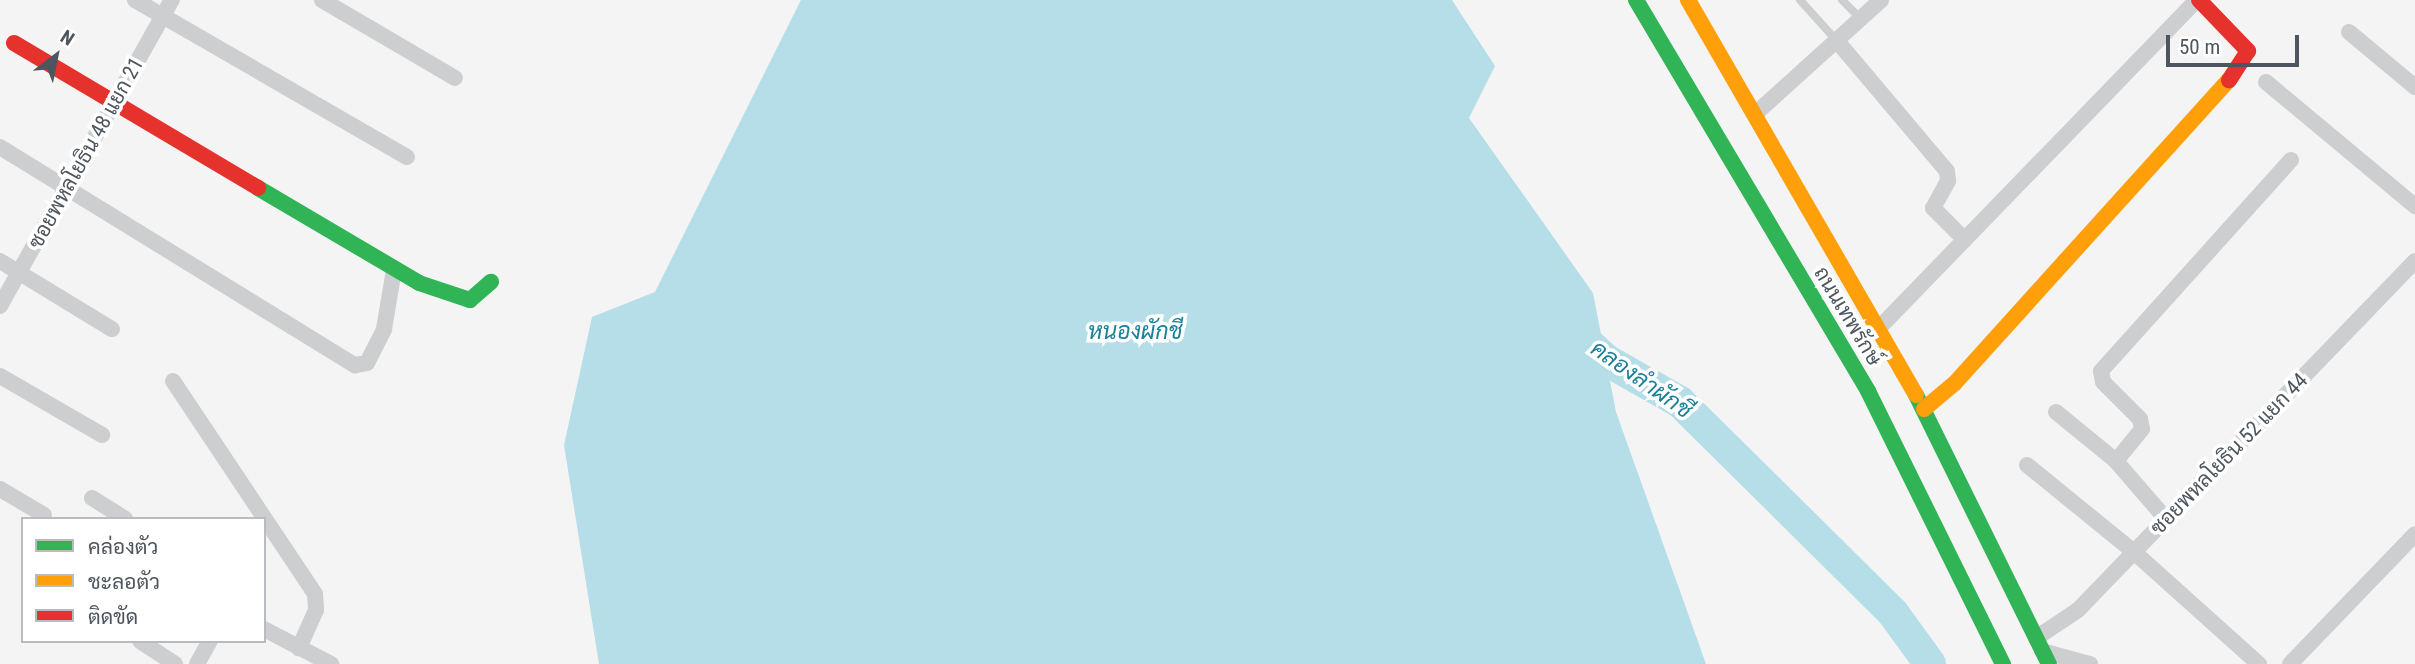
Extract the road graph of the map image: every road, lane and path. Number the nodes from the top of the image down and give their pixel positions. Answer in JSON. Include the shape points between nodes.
{"nodes":[{"id":1,"x":135,"y":0,"type":"edge"},
{"id":2,"x":172,"y":0,"type":"edge"},
{"id":3,"x":322,"y":0,"type":"edge"},
{"id":4,"x":1636,"y":0,"type":"edge"},
{"id":5,"x":1688,"y":0,"type":"edge"},
{"id":6,"x":1800,"y":0,"type":"edge"},
{"id":7,"x":1842,"y":0,"type":"edge"},
{"id":8,"x":1881,"y":0,"type":"edge"},
{"id":9,"x":2198,"y":0,"type":"edge"},
{"id":10,"x":163,"y":16,"type":"junction"},
{"id":11,"x":1861,"y":19,"type":"junction"},
{"id":12,"x":2348,"y":33,"type":"dead end"},
{"id":13,"x":1837,"y":41,"type":"junction"},
{"id":14,"x":14,"y":43,"type":"dead end"},
{"id":15,"x":455,"y":78,"type":"dead end"},
{"id":16,"x":2266,"y":82,"type":"dead end"},
{"id":17,"x":2415,"y":87,"type":"edge"},
{"id":18,"x":114,"y":102,"type":"junction"},
{"id":19,"x":1755,"y":114,"type":"junction"},
{"id":20,"x":0,"y":148,"type":"edge"},
{"id":21,"x":407,"y":157,"type":"dead end"},
{"id":22,"x":2291,"y":160,"type":"dead end"},
{"id":23,"x":67,"y":188,"type":"junction"},
{"id":24,"x":2415,"y":206,"type":"edge"},
{"id":25,"x":1965,"y":240,"type":"junction"},
{"id":26,"x":0,"y":261,"type":"edge"},
{"id":27,"x":2415,"y":261,"type":"edge"},
{"id":28,"x":394,"y":270,"type":"junction"},
{"id":29,"x":20,"y":272,"type":"junction"},
{"id":30,"x":491,"y":282,"type":"dead end"},
{"id":31,"x":0,"y":306,"type":"edge"},
{"id":32,"x":1880,"y":327,"type":"junction"},
{"id":33,"x":112,"y":329,"type":"dead end"},
{"id":34,"x":0,"y":376,"type":"edge"},
{"id":35,"x":173,"y":381,"type":"dead end"},
{"id":36,"x":1923,"y":409,"type":"junction"},
{"id":37,"x":2056,"y":412,"type":"dead end"},
{"id":38,"x":102,"y":436,"type":"dead end"},
{"id":39,"x":2116,"y":461,"type":"junction"},
{"id":40,"x":2027,"y":465,"type":"dead end"},
{"id":41,"x":0,"y":489,"type":"edge"},
{"id":42,"x":92,"y":498,"type":"dead end"},
{"id":43,"x":44,"y":515,"type":"dead end"},
{"id":44,"x":122,"y":517,"type":"edge"},
{"id":45,"x":264,"y":517,"type":"edge"},
{"id":46,"x":2166,"y":519,"type":"junction"},
{"id":47,"x":266,"y":520,"type":"edge"},
{"id":48,"x":2415,"y":534,"type":"edge"},
{"id":49,"x":2134,"y":552,"type":"junction"},
{"id":50,"x":266,"y":630,"type":"edge"},
{"id":51,"x":143,"y":643,"type":"edge"},
{"id":52,"x":209,"y":643,"type":"edge"},
{"id":53,"x":299,"y":648,"type":"junction"},
{"id":54,"x":2042,"y":651,"type":"edge"},
{"id":55,"x":175,"y":664,"type":"edge"},
{"id":56,"x":197,"y":664,"type":"edge"},
{"id":57,"x":331,"y":664,"type":"edge"},
{"id":58,"x":2003,"y":664,"type":"edge"},
{"id":59,"x":2090,"y":664,"type":"edge"},
{"id":60,"x":2259,"y":664,"type":"edge"},
{"id":61,"x":2290,"y":664,"type":"edge"}],
"edges":[{"from":1,"to":10,"type":"street"},
{"from":2,"to":10,"type":"street","name":"ซอยพหลโยธิน 48 แยก 21"},
{"from":3,"to":15,"type":"street"},
{"from":4,"to":58,"type":"main road","name":"ถนนเทพรักษ์","via":[[1868,391]]},
{"from":5,"to":19,"type":"main road","name":"ถนนเทพรักษ์"},
{"from":6,"to":13,"type":"lane"},
{"from":7,"to":11,"type":"lane"},
{"from":8,"to":11,"type":"street"},
{"from":9,"to":25,"type":"street"},
{"from":9,"to":36,"type":"main road","via":[[2248,51],[2244,63],[1954,384]]},
{"from":10,"to":18,"type":"street","name":"ซอยพหลโยธิน 48 แยก 21"},
{"from":10,"to":21,"type":"street"},
{"from":11,"to":13,"type":"street"},
{"from":12,"to":17,"type":"street"},
{"from":13,"to":19,"type":"street"},
{"from":13,"to":25,"type":"street","via":[[1947,172],[1948,181],[1933,208]]},
{"from":14,"to":18,"type":"main road"},
{"from":16,"to":24,"type":"street"},
{"from":18,"to":23,"type":"street","name":"ซอยพหลโยธิน 48 แยก 21"},
{"from":18,"to":28,"type":"main road"},
{"from":19,"to":32,"type":"main road","name":"ถนนเทพรักษ์"},
{"from":20,"to":23,"type":"street"},
{"from":22,"to":39,"type":"street","via":[[2101,371],[2103,382],[2140,419],[2142,429]]},
{"from":23,"to":28,"type":"street","via":[[355,365],[367,363],[384,329]]},
{"from":23,"to":29,"type":"street","name":"ซอยพหลโยธิน 48 แยก 21"},
{"from":25,"to":32,"type":"street"},
{"from":26,"to":29,"type":"street"},
{"from":27,"to":46,"type":"street","name":"ซอยพหลโยธิน 52 แยก 44"},
{"from":28,"to":30,"type":"main road","via":[[460,300],[474,299]]},
{"from":29,"to":31,"type":"street","name":"ซอยพหลโยธิน 48 แยก 21"},
{"from":29,"to":33,"type":"street"},
{"from":32,"to":36,"type":"main road","name":"ถนนเทพรักษ์"},
{"from":34,"to":38,"type":"street"},
{"from":35,"to":45,"type":"street"},
{"from":36,"to":54,"type":"main road","name":"ถนนเทพรักษ์"},
{"from":37,"to":39,"type":"street"},
{"from":39,"to":46,"type":"street"},
{"from":40,"to":49,"type":"street"},
{"from":41,"to":43,"type":"street"},
{"from":42,"to":44,"type":"street"},
{"from":46,"to":49,"type":"street","name":"ซอยพหลโยธิน 52 แยก 44"},
{"from":47,"to":53,"type":"street","via":[[315,594],[316,610]]},
{"from":48,"to":61,"type":"street"},
{"from":49,"to":54,"type":"street","name":"ซอยพหลโยธิน 52 แยก 44"},
{"from":49,"to":60,"type":"street"},
{"from":50,"to":53,"type":"street"},
{"from":51,"to":55,"type":"street"},
{"from":52,"to":56,"type":"street"},
{"from":53,"to":57,"type":"street"},
{"from":54,"to":59,"type":"street"}]}
